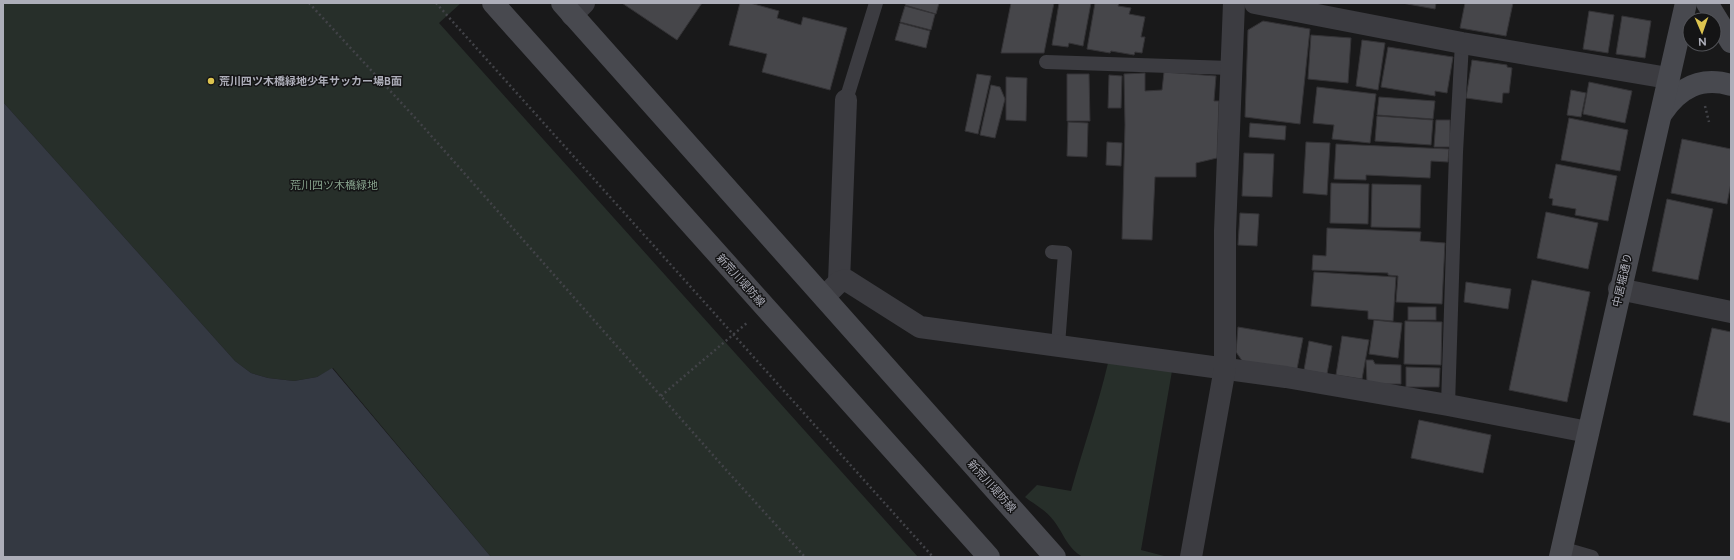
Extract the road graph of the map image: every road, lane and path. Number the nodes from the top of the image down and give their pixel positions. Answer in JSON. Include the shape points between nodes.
{"nodes":[{"id":1,"x":308,"y":3,"type":"edge"},
{"id":2,"x":436,"y":3,"type":"edge"},
{"id":3,"x":493,"y":3,"type":"edge"},
{"id":4,"x":876,"y":3,"type":"edge"},
{"id":5,"x":1234,"y":3,"type":"edge"},
{"id":6,"x":1255,"y":3,"type":"edge"},
{"id":7,"x":1686,"y":3,"type":"edge"},
{"id":8,"x":1707,"y":3,"type":"edge"},
{"id":9,"x":573,"y":7,"type":"edge"},
{"id":10,"x":1731,"y":42,"type":"edge"},
{"id":11,"x":1462,"y":43,"type":"junction"},
{"id":12,"x":1046,"y":62,"type":"dead end"},
{"id":13,"x":1231,"y":68,"type":"junction"},
{"id":14,"x":1668,"y":78,"type":"junction"},
{"id":15,"x":1731,"y":85,"type":"edge"},
{"id":16,"x":846,"y":100,"type":"joint"},
{"id":17,"x":1704,"y":102,"type":"dead end"},
{"id":18,"x":1659,"y":118,"type":"junction"},
{"id":19,"x":1709,"y":122,"type":"dead end"},
{"id":20,"x":1052,"y":252,"type":"dead end"},
{"id":21,"x":1620,"y":288,"type":"junction"},
{"id":22,"x":831,"y":289,"type":"junction"},
{"id":23,"x":1731,"y":312,"type":"edge"},
{"id":24,"x":742,"y":327,"type":"dead end"},
{"id":25,"x":734,"y":335,"type":"junction"},
{"id":26,"x":1058,"y":345,"type":"junction"},
{"id":27,"x":1225,"y":368,"type":"junction"},
{"id":28,"x":661,"y":396,"type":"junction"},
{"id":29,"x":1448,"y":405,"type":"junction"},
{"id":30,"x":1588,"y":432,"type":"junction"},
{"id":31,"x":1560,"y":553,"type":"edge"},
{"id":32,"x":805,"y":557,"type":"edge"},
{"id":33,"x":933,"y":557,"type":"edge"},
{"id":34,"x":989,"y":557,"type":"edge"},
{"id":35,"x":1055,"y":557,"type":"edge"},
{"id":36,"x":1191,"y":557,"type":"edge"},
{"id":37,"x":1592,"y":557,"type":"edge"}],
"edges":[{"from":1,"to":28,"type":"path","via":[[419,122]]},
{"from":2,"to":25,"type":"path"},
{"from":3,"to":34,"type":"main road","name":"新荒川堤防線"},
{"from":4,"to":16,"type":"lane"},
{"from":5,"to":13,"type":"street"},
{"from":6,"to":11,"type":"street"},
{"from":7,"to":14,"type":"main road","name":"中居堀通り"},
{"from":8,"to":10,"type":"main road"},
{"from":9,"to":22,"type":"main road","name":"新荒川堤防線"},
{"from":11,"to":14,"type":"street"},
{"from":11,"to":29,"type":"lane"},
{"from":12,"to":13,"type":"lane"},
{"from":13,"to":27,"type":"street","via":[[1225,231]]},
{"from":14,"to":18,"type":"main road","name":"中居堀通り"},
{"from":15,"to":18,"type":"main road","via":[[1714,83],[1690,86],[1670,101]]},
{"from":16,"to":22,"type":"street"},
{"from":17,"to":19,"type":"path"},
{"from":18,"to":21,"type":"main road","name":"中居堀通り"},
{"from":20,"to":26,"type":"lane","via":[[1065,253]]},
{"from":21,"to":23,"type":"street"},
{"from":21,"to":30,"type":"main road","name":"中居堀通り"},
{"from":22,"to":26,"type":"street","via":[[846,280],[920,327]]},
{"from":22,"to":35,"type":"main road","name":"新荒川堤防線"},
{"from":24,"to":25,"type":"path"},
{"from":25,"to":28,"type":"path"},
{"from":25,"to":33,"type":"path"},
{"from":26,"to":27,"type":"street"},
{"from":27,"to":29,"type":"street"},
{"from":27,"to":36,"type":"street"},
{"from":28,"to":32,"type":"path"},
{"from":29,"to":30,"type":"street"},
{"from":30,"to":31,"type":"main road","name":"中居堀通り"},
{"from":31,"to":37,"type":"lane"}]}
